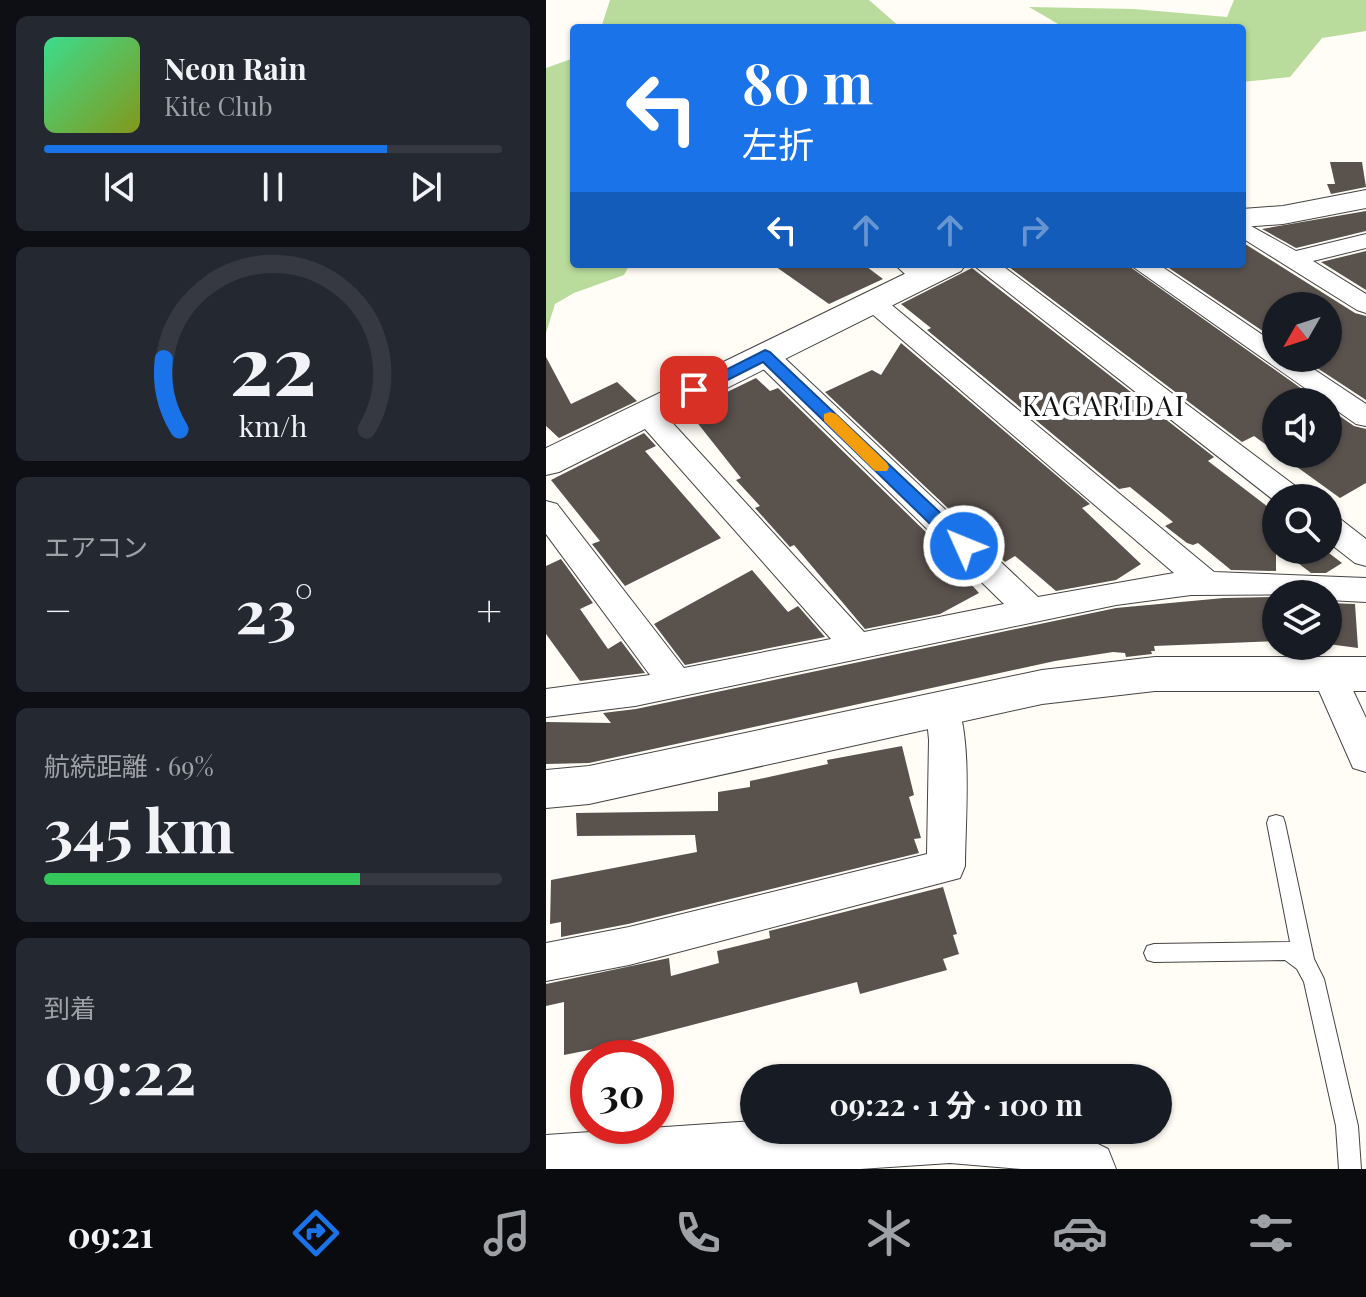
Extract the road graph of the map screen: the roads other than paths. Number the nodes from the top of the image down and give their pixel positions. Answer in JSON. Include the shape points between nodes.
{"nodes":[{"id":1,"x":1366,"y":199,"type":"edge"},
{"id":2,"x":1246,"y":218,"type":"edge"},
{"id":3,"x":1246,"y":230,"type":"edge"},
{"id":4,"x":1366,"y":241,"type":"edge"},
{"id":5,"x":1292,"y":259,"type":"junction"},
{"id":6,"x":926,"y":268,"type":"edge"},
{"id":7,"x":989,"y":268,"type":"edge"},
{"id":8,"x":1147,"y":268,"type":"edge"},
{"id":9,"x":873,"y":302,"type":"junction"},
{"id":10,"x":1366,"y":305,"type":"edge"},
{"id":11,"x":1262,"y":346,"type":"edge"},
{"id":12,"x":765,"y":355,"type":"junction"},
{"id":13,"x":1300,"y":372,"type":"edge"},
{"id":14,"x":647,"y":413,"type":"junction"},
{"id":15,"x":1366,"y":417,"type":"edge"},
{"id":16,"x":546,"y":463,"type":"edge"},
{"id":17,"x":1273,"y":484,"type":"edge"},
{"id":18,"x":546,"y":512,"type":"edge"},
{"id":19,"x":1342,"y":537,"type":"edge"},
{"id":20,"x":1366,"y":555,"type":"edge"},
{"id":21,"x":1206,"y":583,"type":"junction"},
{"id":22,"x":1366,"y":590,"type":"edge"},
{"id":23,"x":1030,"y":609,"type":"junction"},
{"id":24,"x":857,"y":646,"type":"junction"},
{"id":25,"x":1347,"y":675,"type":"edge"},
{"id":26,"x":676,"y":684,"type":"junction"},
{"id":27,"x":546,"y":703,"type":"edge"},
{"id":28,"x":943,"y":709,"type":"junction"},
{"id":29,"x":1366,"y":757,"type":"edge"},
{"id":30,"x":546,"y":789,"type":"edge"},
{"id":31,"x":1276,"y":823,"type":"dead end"},
{"id":32,"x":1154,"y":953,"type":"dead end"},
{"id":33,"x":546,"y":962,"type":"edge"},
{"id":34,"x":1304,"y":962,"type":"junction"},
{"id":35,"x":546,"y":1163,"type":"edge"},
{"id":36,"x":1088,"y":1169,"type":"edge"},
{"id":37,"x":1350,"y":1169,"type":"edge"}],
"edges":[{"from":1,"to":2,"type":"street"},
{"from":3,"to":5,"type":"street"},
{"from":4,"to":5,"type":"street"},
{"from":5,"to":10,"type":"street"},
{"from":6,"to":9,"type":"street"},
{"from":7,"to":17,"type":"street"},
{"from":8,"to":11,"type":"street"},
{"from":9,"to":12,"type":"street"},
{"from":9,"to":21,"type":"street"},
{"from":12,"to":14,"type":"street"},
{"from":12,"to":23,"type":"street"},
{"from":13,"to":15,"type":"street"},
{"from":14,"to":16,"type":"street"},
{"from":14,"to":24,"type":"street"},
{"from":18,"to":26,"type":"street"},
{"from":19,"to":20,"type":"street"},
{"from":21,"to":22,"type":"street"},
{"from":21,"to":23,"type":"street"},
{"from":23,"to":24,"type":"street"},
{"from":24,"to":26,"type":"street"},
{"from":25,"to":28,"type":"street","via":[[1221,673],[1099,679]]},
{"from":25,"to":29,"type":"street"},
{"from":26,"to":27,"type":"street"},
{"from":28,"to":30,"type":"street","via":[[589,785]]},
{"from":28,"to":33,"type":"street","via":[[946,866]]},
{"from":31,"to":34,"type":"lane"},
{"from":32,"to":34,"type":"lane","via":[[1288,951]]},
{"from":34,"to":37,"type":"lane","via":[[1314,979],[1347,1126]]},
{"from":35,"to":36,"type":"street","via":[[993,1135],[1033,1142]]}]}
